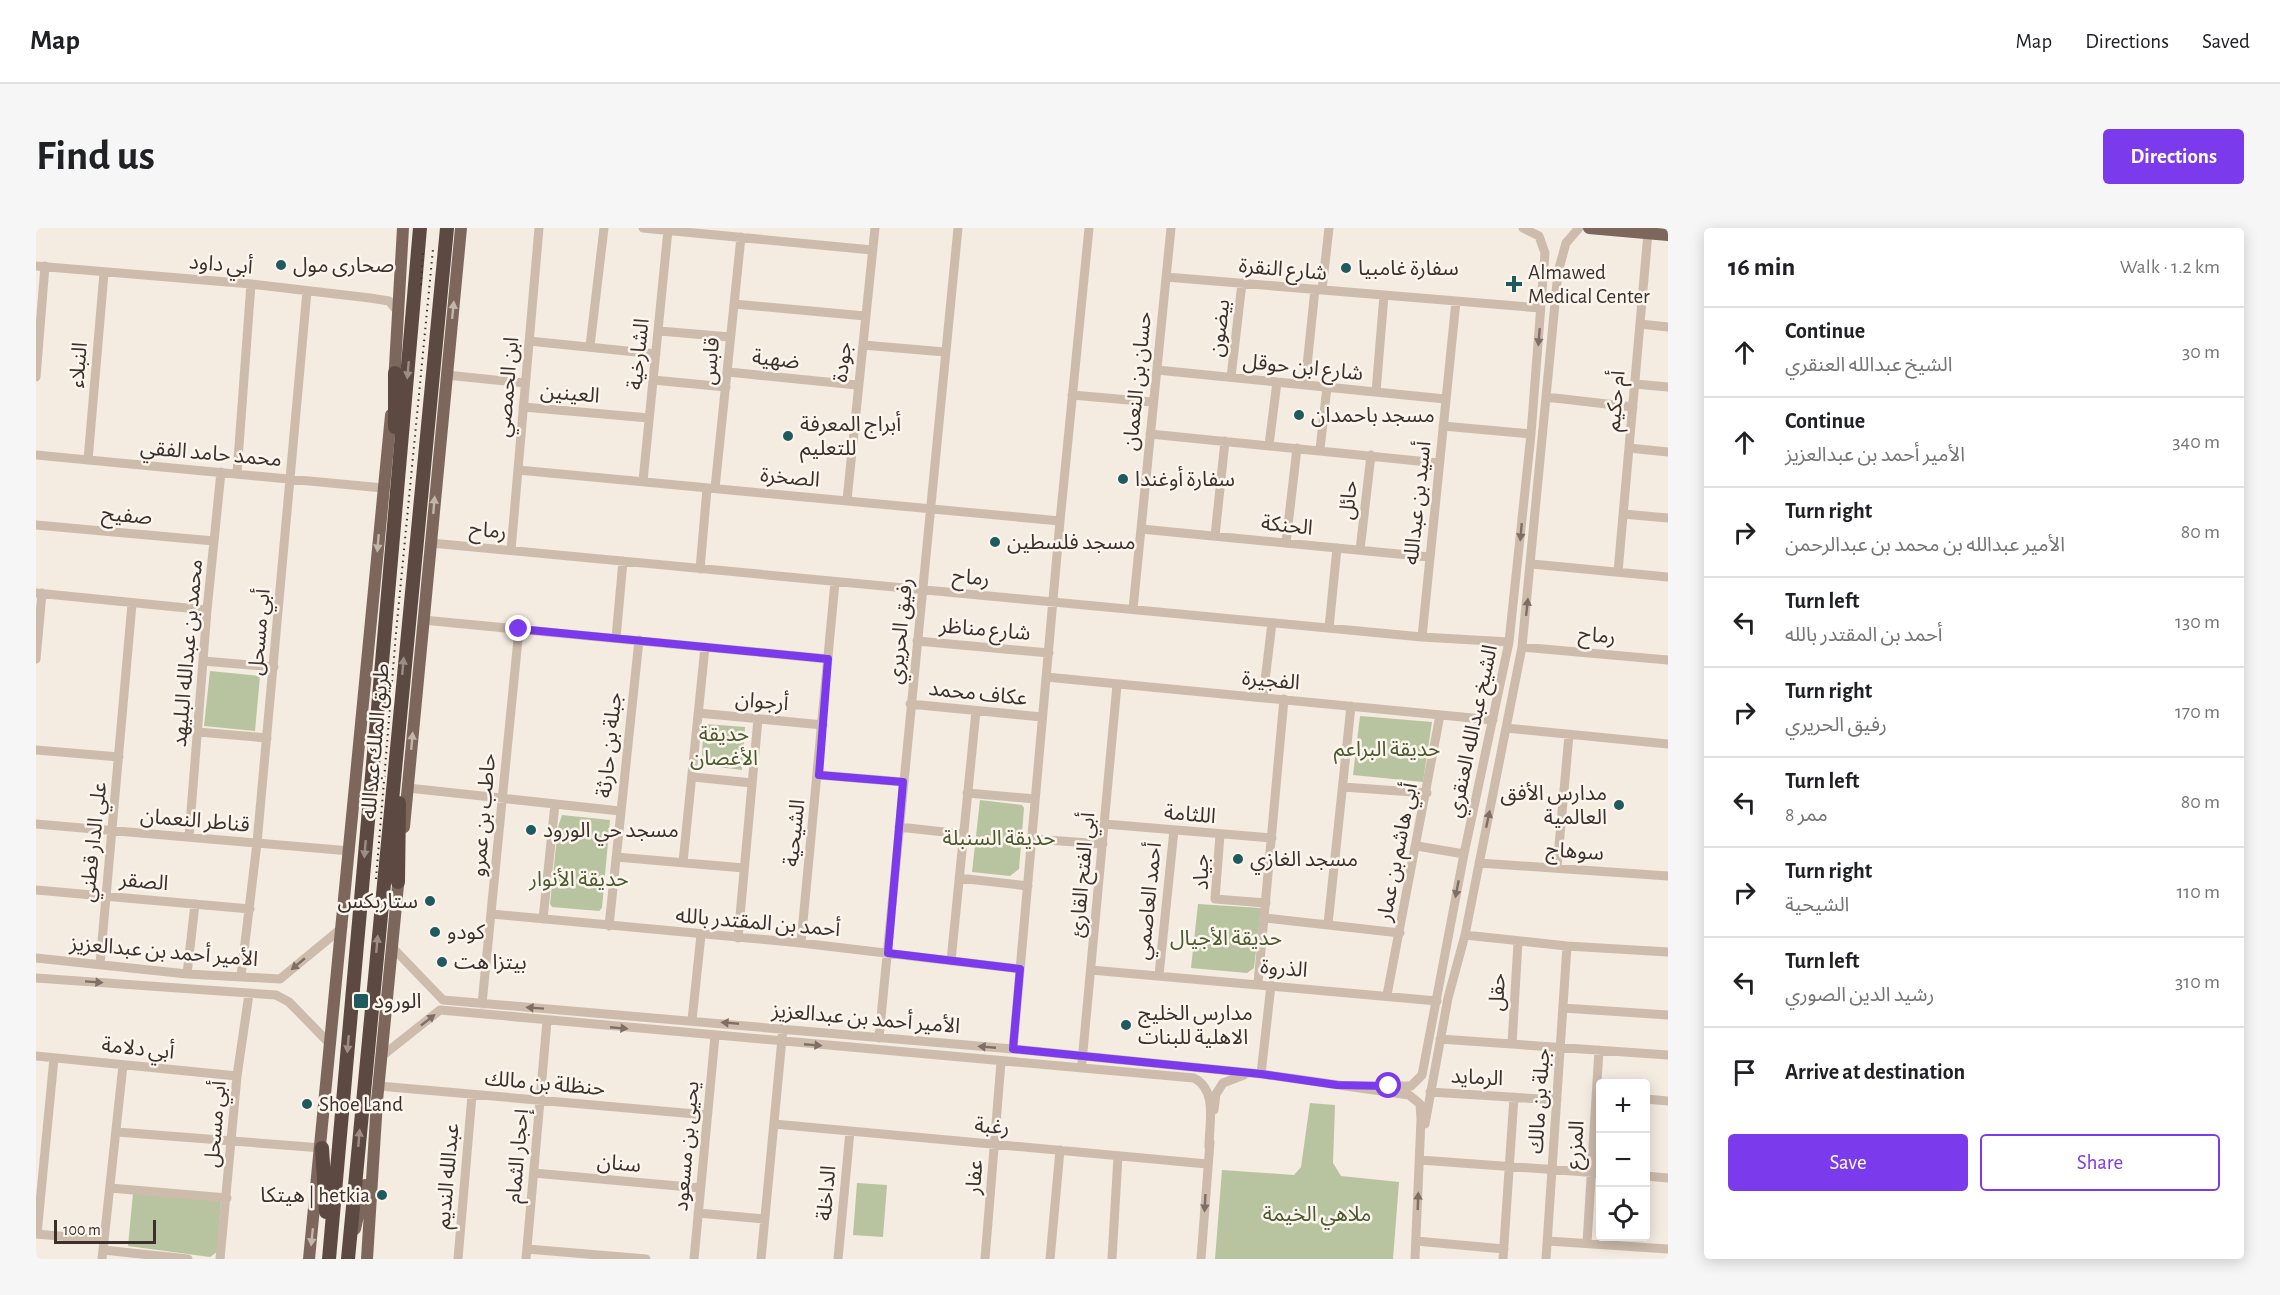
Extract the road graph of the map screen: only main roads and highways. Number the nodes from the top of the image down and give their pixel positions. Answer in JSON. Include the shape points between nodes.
{"nodes":[{"id":1,"x":420,"y":228,"type":"edge"},
{"id":2,"x":447,"y":228,"type":"edge"},
{"id":3,"x":461,"y":228,"type":"edge"},
{"id":4,"x":1589,"y":228,"type":"edge"},
{"id":5,"x":403,"y":229,"type":"edge"},
{"id":6,"x":1668,"y":235,"type":"edge"},
{"id":7,"x":395,"y":373,"type":"junction"},
{"id":8,"x":446,"y":377,"type":"junction"},
{"id":9,"x":417,"y":521,"type":"junction"},
{"id":10,"x":395,"y":524,"type":"junction"},
{"id":11,"x":398,"y":727,"type":"junction"},
{"id":12,"x":375,"y":730,"type":"junction"},
{"id":13,"x":352,"y":831,"type":"junction"},
{"id":14,"x":398,"y":882,"type":"junction"},
{"id":15,"x":377,"y":1101,"type":"junction"},
{"id":16,"x":322,"y":1148,"type":"junction"},
{"id":17,"x":349,"y":1256,"type":"edge"},
{"id":18,"x":309,"y":1259,"type":"edge"},
{"id":19,"x":328,"y":1259,"type":"edge"},
{"id":20,"x":367,"y":1259,"type":"edge"}],
"edges":[{"from":1,"to":10,"type":"highway","name":"طريق الملك عبدالله","one_way":true},
{"from":2,"to":9,"type":"highway","name":"طريق الملك عبدالله"},
{"from":8,"to":3,"type":"main road","name":"طريق الملك عبدالله","one_way":true},
{"from":4,"to":6,"type":"main road"},
{"from":5,"to":7,"type":"main road"},
{"from":7,"to":10,"type":"highway"},
{"from":7,"to":13,"type":"main road","one_way":true},
{"from":8,"to":9,"type":"main road"},
{"from":14,"to":8,"type":"main road","name":"طريق الملك عبدالله","one_way":true},
{"from":11,"to":9,"type":"highway","name":"طريق الملك عبدالله","one_way":true},
{"from":10,"to":12,"type":"highway","name":"طريق الملك عبدالله"},
{"from":11,"to":14,"type":"highway"},
{"from":17,"to":11,"type":"highway","name":"طريق الملك عبدالله","one_way":true},
{"from":12,"to":13,"type":"main road"},
{"from":12,"to":19,"type":"highway","name":"طريق الملك عبدالله","one_way":true},
{"from":13,"to":16,"type":"main road"},
{"from":14,"to":15,"type":"main road","name":"طريق الملك عبدالله"},
{"from":15,"to":17,"type":"main road","via":[[363,1200]]},
{"from":15,"to":20,"type":"main road","name":"طريق الملك عبدالله"},
{"from":16,"to":18,"type":"main road","one_way":true},
{"from":16,"to":19,"type":"highway"}]}
